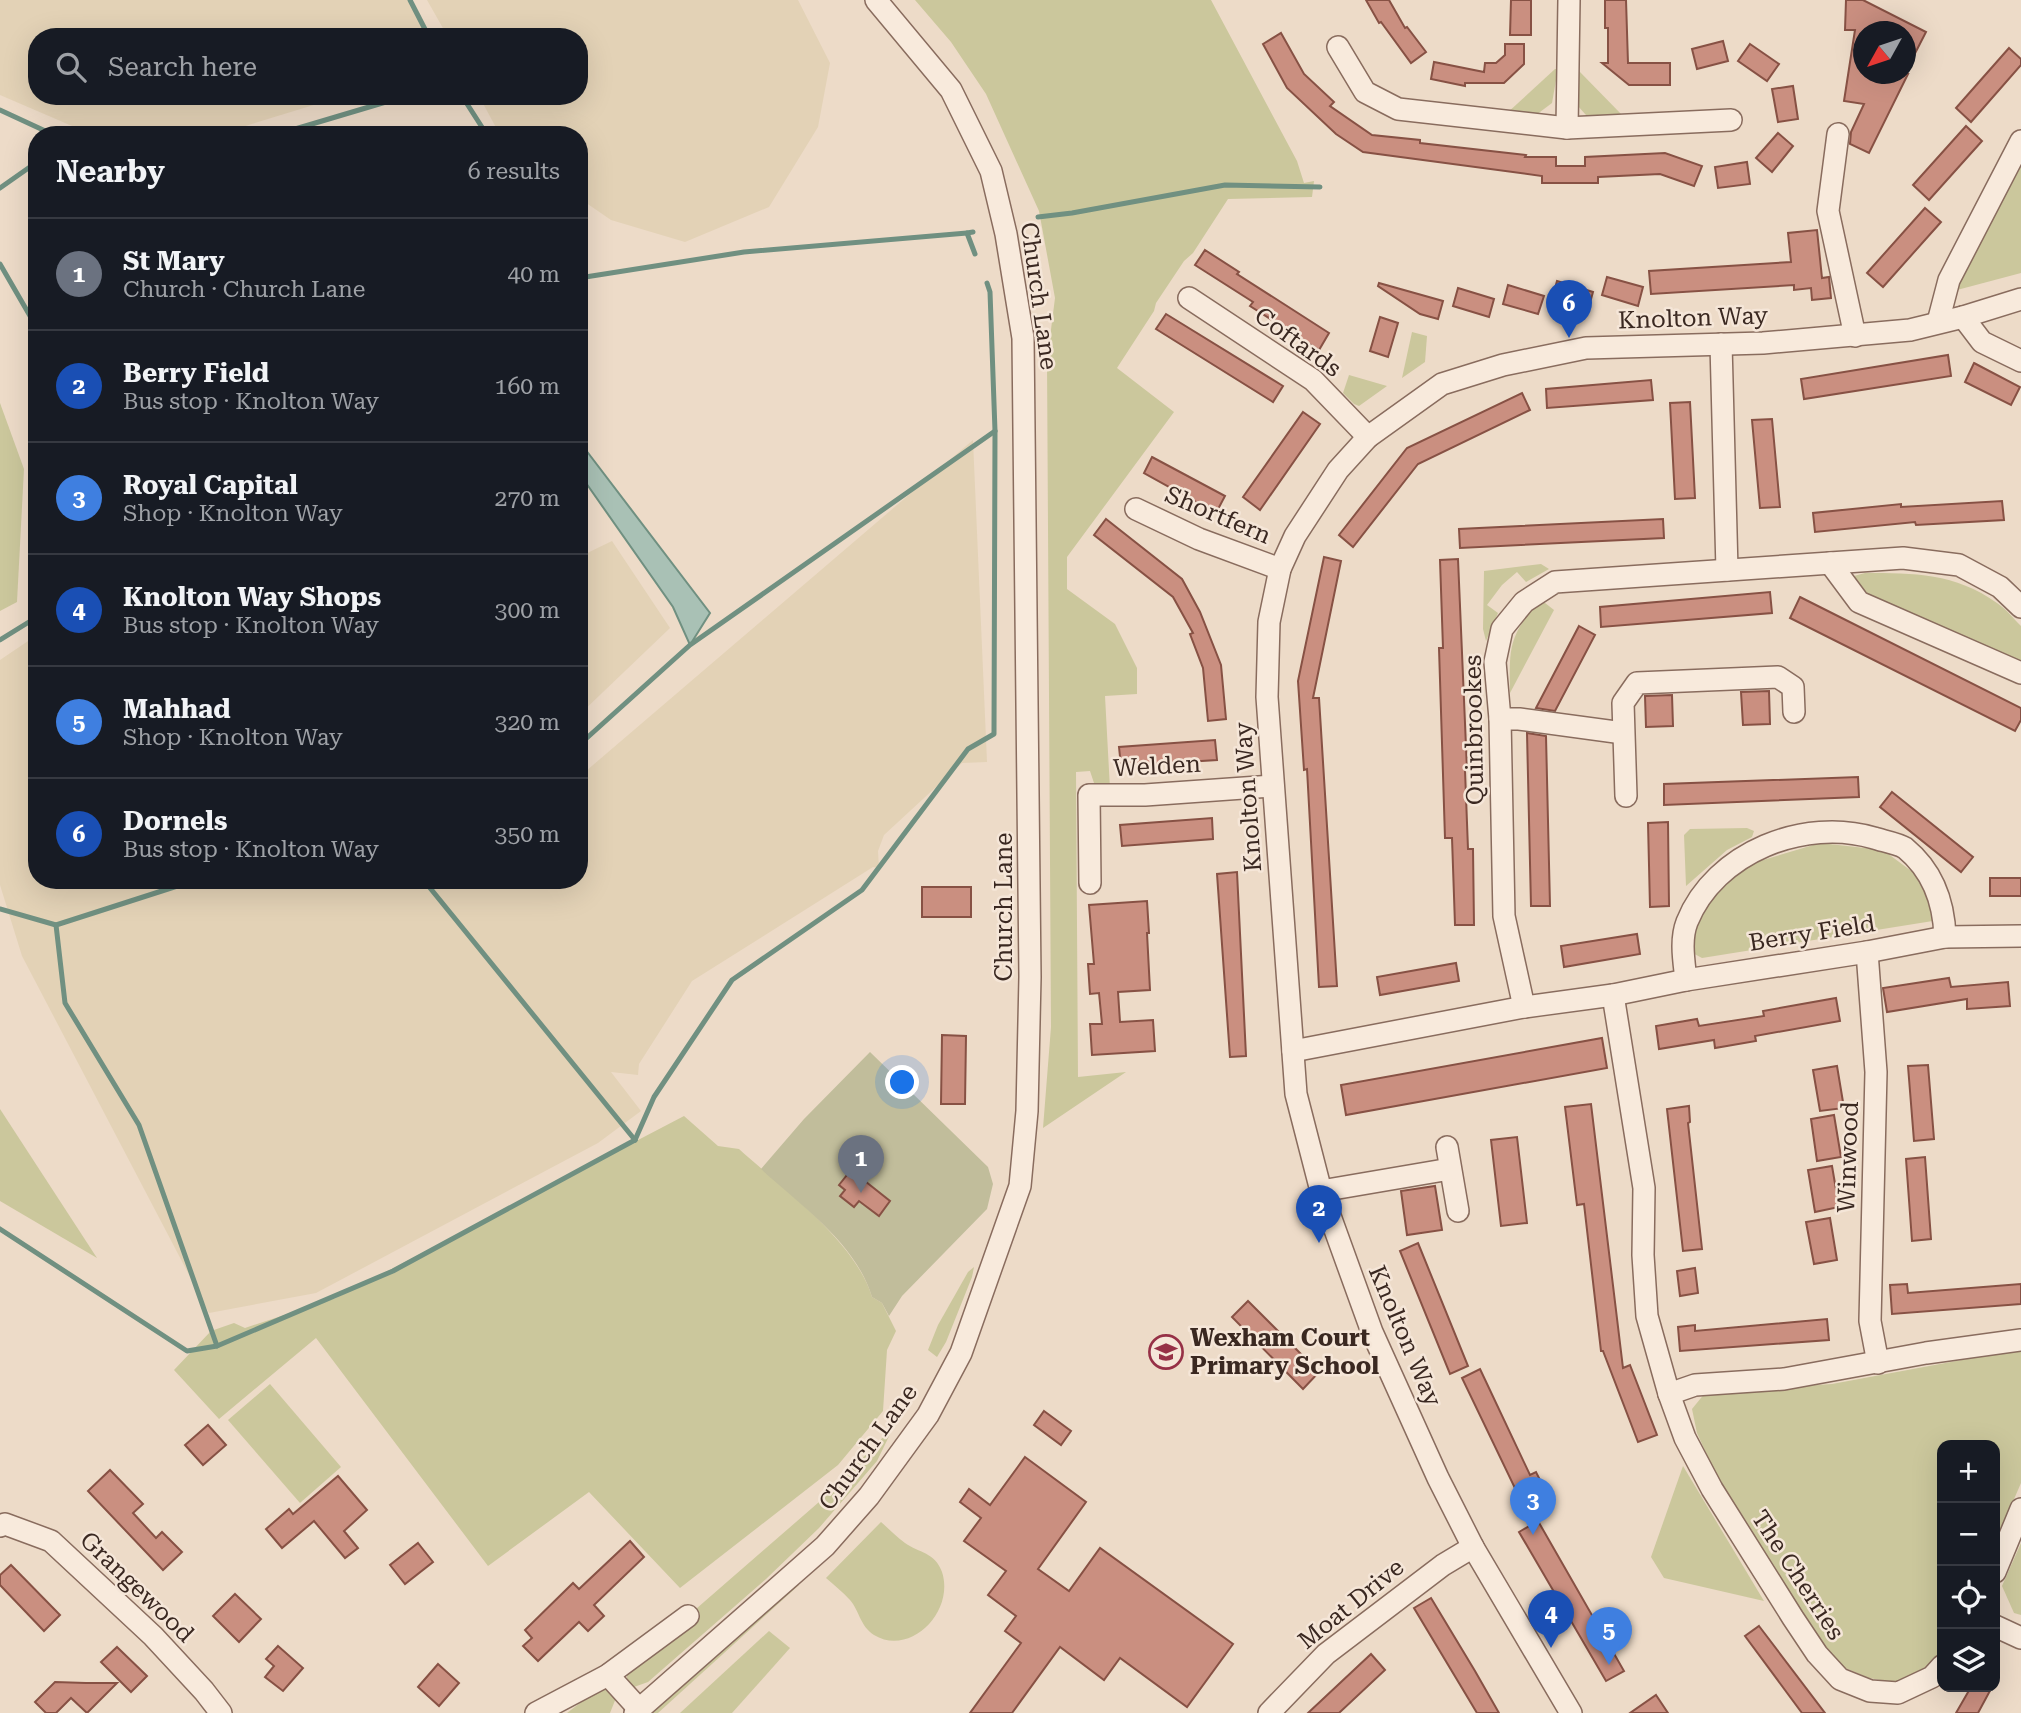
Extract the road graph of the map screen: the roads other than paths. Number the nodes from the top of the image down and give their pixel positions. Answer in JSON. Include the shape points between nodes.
{"nodes":[{"id":1,"x":876,"y":0,"type":"edge"},
{"id":2,"x":1569,"y":0,"type":"edge"},
{"id":3,"x":1338,"y":47,"type":"dead end"},
{"id":4,"x":1731,"y":120,"type":"dead end"},
{"id":5,"x":1567,"y":128,"type":"junction"},
{"id":6,"x":1838,"y":134,"type":"dead end"},
{"id":7,"x":2021,"y":141,"type":"edge"},
{"id":8,"x":1189,"y":298,"type":"dead end"},
{"id":9,"x":2021,"y":299,"type":"edge"},
{"id":10,"x":1963,"y":317,"type":"junction"},
{"id":11,"x":1938,"y":322,"type":"junction"},
{"id":12,"x":1855,"y":336,"type":"junction"},
{"id":13,"x":1721,"y":344,"type":"junction"},
{"id":14,"x":2021,"y":361,"type":"edge"},
{"id":15,"x":1368,"y":437,"type":"junction"},
{"id":16,"x":1136,"y":509,"type":"dead end"},
{"id":17,"x":1830,"y":563,"type":"junction"},
{"id":18,"x":1280,"y":569,"type":"junction"},
{"id":19,"x":1727,"y":570,"type":"junction"},
{"id":20,"x":2021,"y":607,"type":"edge"},
{"id":21,"x":2021,"y":673,"type":"edge"},
{"id":22,"x":1794,"y":712,"type":"dead end"},
{"id":23,"x":1500,"y":719,"type":"junction"},
{"id":24,"x":1623,"y":733,"type":"junction"},
{"id":25,"x":1273,"y":786,"type":"junction"},
{"id":26,"x":1626,"y":796,"type":"dead end"},
{"id":27,"x":1090,"y":883,"type":"dead end"},
{"id":28,"x":2021,"y":936,"type":"edge"},
{"id":29,"x":1945,"y":937,"type":"junction"},
{"id":30,"x":1867,"y":952,"type":"junction"},
{"id":31,"x":1686,"y":980,"type":"junction"},
{"id":32,"x":1613,"y":995,"type":"junction"},
{"id":33,"x":1524,"y":1007,"type":"junction"},
{"id":34,"x":1293,"y":1051,"type":"junction"},
{"id":35,"x":1447,"y":1147,"type":"dead end"},
{"id":36,"x":1450,"y":1168,"type":"junction"},
{"id":37,"x":1321,"y":1191,"type":"junction"},
{"id":38,"x":1458,"y":1211,"type":"dead end"},
{"id":39,"x":2021,"y":1340,"type":"edge"},
{"id":40,"x":1878,"y":1363,"type":"junction"},
{"id":41,"x":1669,"y":1394,"type":"junction"},
{"id":42,"x":2021,"y":1509,"type":"edge"},
{"id":43,"x":0,"y":1526,"type":"edge"},
{"id":44,"x":1473,"y":1547,"type":"junction"},
{"id":45,"x":1997,"y":1566,"type":"edge"},
{"id":46,"x":688,"y":1616,"type":"dead end"},
{"id":47,"x":2000,"y":1628,"type":"edge"},
{"id":48,"x":2021,"y":1638,"type":"edge"},
{"id":49,"x":1937,"y":1672,"type":"edge"},
{"id":50,"x":608,"y":1675,"type":"junction"},
{"id":51,"x":637,"y":1711,"type":"edge"},
{"id":52,"x":221,"y":1713,"type":"edge"},
{"id":53,"x":536,"y":1713,"type":"edge"},
{"id":54,"x":1269,"y":1713,"type":"edge"},
{"id":55,"x":1571,"y":1713,"type":"edge"}],
"edges":[{"from":1,"to":51,"type":"street","name":"Church Lane","via":[[951,90],[991,171],[1023,338],[1030,976],[1020,1186],[961,1353],[928,1415],[869,1496],[801,1569]]},
{"from":2,"to":5,"type":"street"},
{"from":3,"to":5,"type":"street","via":[[1365,92],[1398,110]]},
{"from":4,"to":5,"type":"street"},
{"from":6,"to":12,"type":"street","via":[[1828,211]]},
{"from":7,"to":11,"type":"street","via":[[1949,280]]},
{"from":8,"to":15,"type":"street","name":"Coftards","via":[[1313,380]]},
{"from":9,"to":10,"type":"street","name":"Knolton Way"},
{"from":10,"to":11,"type":"street","name":"Knolton Way"},
{"from":10,"to":14,"type":"street","via":[[1982,342]]},
{"from":11,"to":12,"type":"street","name":"Knolton Way"},
{"from":12,"to":13,"type":"street","name":"Knolton Way"},
{"from":13,"to":15,"type":"street","name":"Knolton Way","via":[[1586,348],[1503,365],[1442,384]]},
{"from":13,"to":19,"type":"street"},
{"from":15,"to":18,"type":"street","name":"Knolton Way","via":[[1338,470],[1295,536]]},
{"from":16,"to":18,"type":"street","name":"Shortfern"},
{"from":17,"to":19,"type":"street","name":"Quinbrookes"},
{"from":17,"to":20,"type":"street","name":"Quinbrookes","via":[[1903,558],[1959,565],[2000,587]]},
{"from":17,"to":21,"type":"street","via":[[1859,602]]},
{"from":18,"to":25,"type":"street","name":"Knolton Way","via":[[1269,622],[1267,697]]},
{"from":19,"to":23,"type":"street","name":"Quinbrookes","via":[[1555,582],[1524,602],[1502,629],[1494,662]]},
{"from":22,"to":24,"type":"street","via":[[1793,687],[1778,677],[1637,683],[1623,703]]},
{"from":23,"to":24,"type":"street"},
{"from":23,"to":33,"type":"street","name":"Quinbrookes","via":[[1504,916]]},
{"from":24,"to":26,"type":"street"},
{"from":25,"to":27,"type":"street","name":"Welden","via":[[1088,795]]},
{"from":25,"to":34,"type":"street","name":"Knolton Way"},
{"from":28,"to":29,"type":"street","name":"Berry Field"},
{"from":29,"to":30,"type":"street","name":"Berry Field"},
{"from":29,"to":31,"type":"street","via":[[1945,914],[1934,881],[1903,847],[1853,832],[1794,835],[1738,858],[1700,895],[1684,933]]},
{"from":30,"to":31,"type":"street","name":"Berry Field"},
{"from":30,"to":40,"type":"street","name":"Winwood","via":[[1876,1072],[1870,1321]]},
{"from":31,"to":32,"type":"street","name":"Berry Field"},
{"from":32,"to":33,"type":"street","name":"Berry Field"},
{"from":32,"to":41,"type":"street","name":"The Cherries","via":[[1644,1188],[1647,1315]]},
{"from":33,"to":34,"type":"street","name":"Berry Field"},
{"from":34,"to":37,"type":"street","name":"Knolton Way","via":[[1296,1094]]},
{"from":35,"to":36,"type":"street"},
{"from":36,"to":37,"type":"street"},
{"from":36,"to":38,"type":"street"},
{"from":37,"to":44,"type":"street","name":"Knolton Way","via":[[1372,1332]]},
{"from":39,"to":40,"type":"street"},
{"from":40,"to":41,"type":"street","via":[[1784,1379],[1695,1385]]},
{"from":41,"to":49,"type":"street","name":"The Cherries","via":[[1685,1438],[1745,1543],[1817,1654],[1840,1679],[1870,1691],[1898,1693]]},
{"from":42,"to":45,"type":"street"},
{"from":43,"to":52,"type":"street","name":"Grangewood","via":[[51,1541],[153,1636]]},
{"from":44,"to":54,"type":"street","name":"Moat Drive","via":[[1326,1654]]},
{"from":44,"to":55,"type":"street","name":"Knolton Way"},
{"from":46,"to":50,"type":"street"},
{"from":47,"to":48,"type":"street"},
{"from":50,"to":51,"type":"street"},
{"from":50,"to":53,"type":"street"}]}
